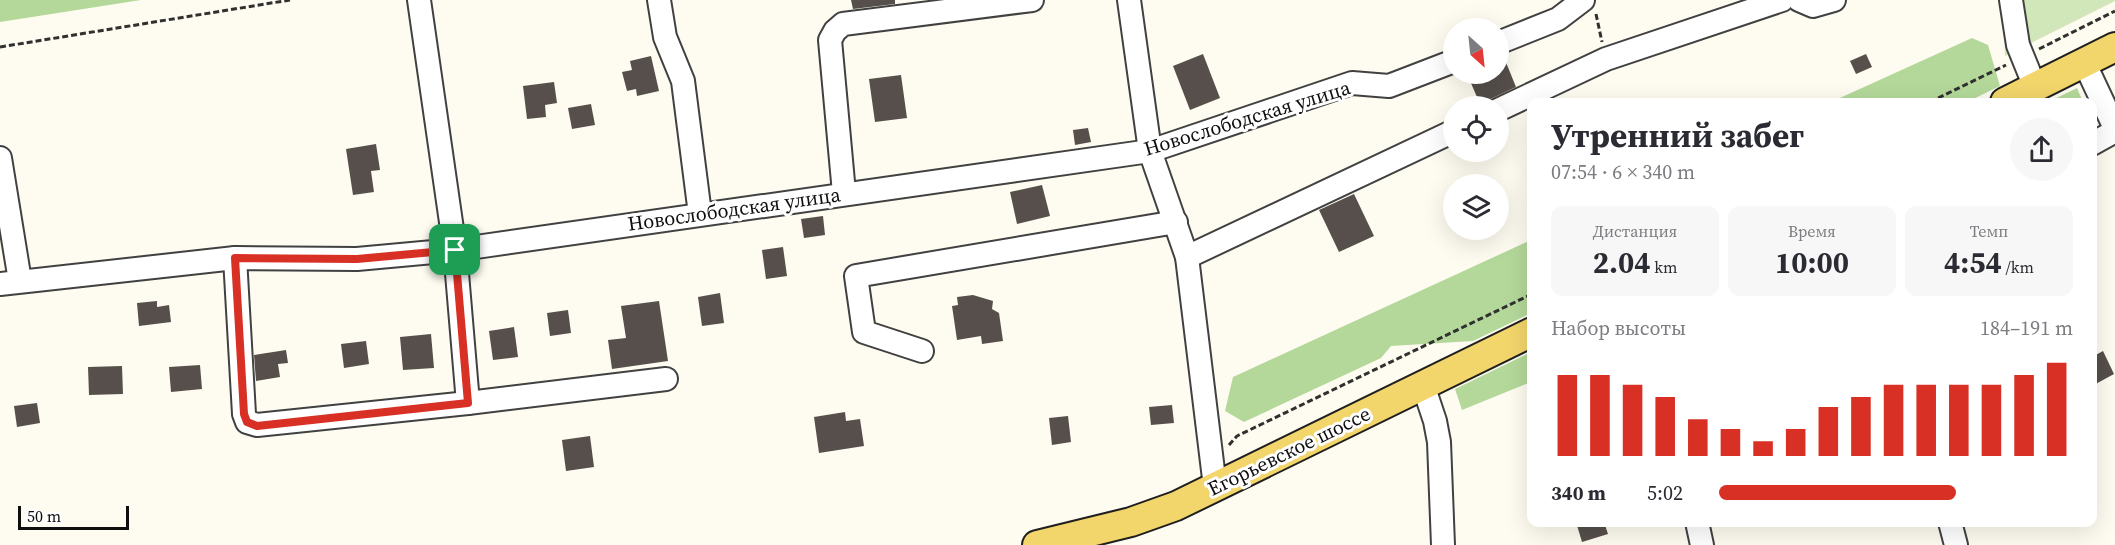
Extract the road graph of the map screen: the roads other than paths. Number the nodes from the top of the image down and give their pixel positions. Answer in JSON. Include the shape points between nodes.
{"nodes":[{"id":1,"x":419,"y":0,"type":"edge"},
{"id":2,"x":659,"y":0,"type":"edge"},
{"id":3,"x":1032,"y":0,"type":"edge"},
{"id":4,"x":1129,"y":0,"type":"edge"},
{"id":5,"x":1782,"y":0,"type":"edge"},
{"id":6,"x":1798,"y":0,"type":"edge"},
{"id":7,"x":1834,"y":0,"type":"edge"},
{"id":8,"x":2011,"y":0,"type":"edge"},
{"id":9,"x":1589,"y":5,"type":"edge"},
{"id":10,"x":1509,"y":38,"type":"edge"},
{"id":11,"x":2115,"y":47,"type":"edge"},
{"id":12,"x":2084,"y":62,"type":"junction"},
{"id":13,"x":1443,"y":65,"type":"edge"},
{"id":14,"x":2035,"y":87,"type":"junction"},
{"id":15,"x":2013,"y":98,"type":"edge"},
{"id":16,"x":1509,"y":105,"type":"edge"},
{"id":17,"x":2115,"y":130,"type":"edge"},
{"id":18,"x":1443,"y":136,"type":"edge"},
{"id":19,"x":2097,"y":141,"type":"edge"},
{"id":20,"x":1150,"y":151,"type":"junction"},
{"id":21,"x":0,"y":158,"type":"edge"},
{"id":22,"x":844,"y":193,"type":"junction"},
{"id":23,"x":700,"y":214,"type":"junction"},
{"id":24,"x":1176,"y":222,"type":"junction"},
{"id":25,"x":455,"y":250,"type":"junction"},
{"id":26,"x":1187,"y":257,"type":"junction"},
{"id":27,"x":235,"y":258,"type":"junction"},
{"id":28,"x":10,"y":283,"type":"edge"},
{"id":29,"x":1527,"y":334,"type":"edge"},
{"id":30,"x":922,"y":351,"type":"dead end"},
{"id":31,"x":666,"y":379,"type":"dead end"},
{"id":32,"x":1423,"y":385,"type":"junction"},
{"id":33,"x":468,"y":403,"type":"junction"},
{"id":34,"x":1213,"y":476,"type":"junction"},
{"id":35,"x":1698,"y":527,"type":"edge"},
{"id":36,"x":1951,"y":527,"type":"edge"},
{"id":37,"x":1037,"y":545,"type":"edge"},
{"id":38,"x":1443,"y":545,"type":"edge"},
{"id":39,"x":1702,"y":545,"type":"edge"},
{"id":40,"x":1956,"y":545,"type":"edge"}],
"edges":[{"from":1,"to":25,"type":"street"},
{"from":2,"to":23,"type":"street","via":[[665,37],[683,81]]},
{"from":3,"to":22,"type":"street","via":[[843,24],[835,31],[830,40]]},
{"from":4,"to":20,"type":"street"},
{"from":5,"to":16,"type":"street","via":[[1606,58]]},
{"from":6,"to":7,"type":"street","via":[[1813,6]]},
{"from":8,"to":14,"type":"street","via":[[2018,45]]},
{"from":9,"to":10,"type":"street"},
{"from":11,"to":12,"type":"main road"},
{"from":12,"to":14,"type":"main road"},
{"from":12,"to":17,"type":"street"},
{"from":13,"to":20,"type":"street","name":"Новослободская улица","via":[[1389,86],[1352,83]]},
{"from":14,"to":15,"type":"main road"},
{"from":17,"to":19,"type":"street"},
{"from":18,"to":26,"type":"street"},
{"from":20,"to":22,"type":"street","name":"Новослободская улица"},
{"from":20,"to":24,"type":"street"},
{"from":21,"to":28,"type":"street"},
{"from":22,"to":23,"type":"street","name":"Новослободская улица"},
{"from":23,"to":25,"type":"street","name":"Новослободская улица"},
{"from":24,"to":26,"type":"street"},
{"from":24,"to":30,"type":"street","via":[[856,276],[864,332]]},
{"from":25,"to":27,"type":"street","name":"Новослободская улица","via":[[357,259]]},
{"from":25,"to":33,"type":"street"},
{"from":26,"to":34,"type":"street"},
{"from":27,"to":28,"type":"street","name":"Новослободская улица"},
{"from":27,"to":33,"type":"street","via":[[247,422],[257,426]]},
{"from":29,"to":32,"type":"main road","name":"Егорьевское шоссе"},
{"from":31,"to":33,"type":"street"},
{"from":32,"to":34,"type":"main road","name":"Егорьевское шоссе"},
{"from":32,"to":38,"type":"street","via":[[1439,442]]},
{"from":34,"to":37,"type":"main road","name":"Егорьевское шоссе","via":[[1176,506],[1142,519]]},
{"from":35,"to":39,"type":"street"},
{"from":36,"to":40,"type":"street"}]}
